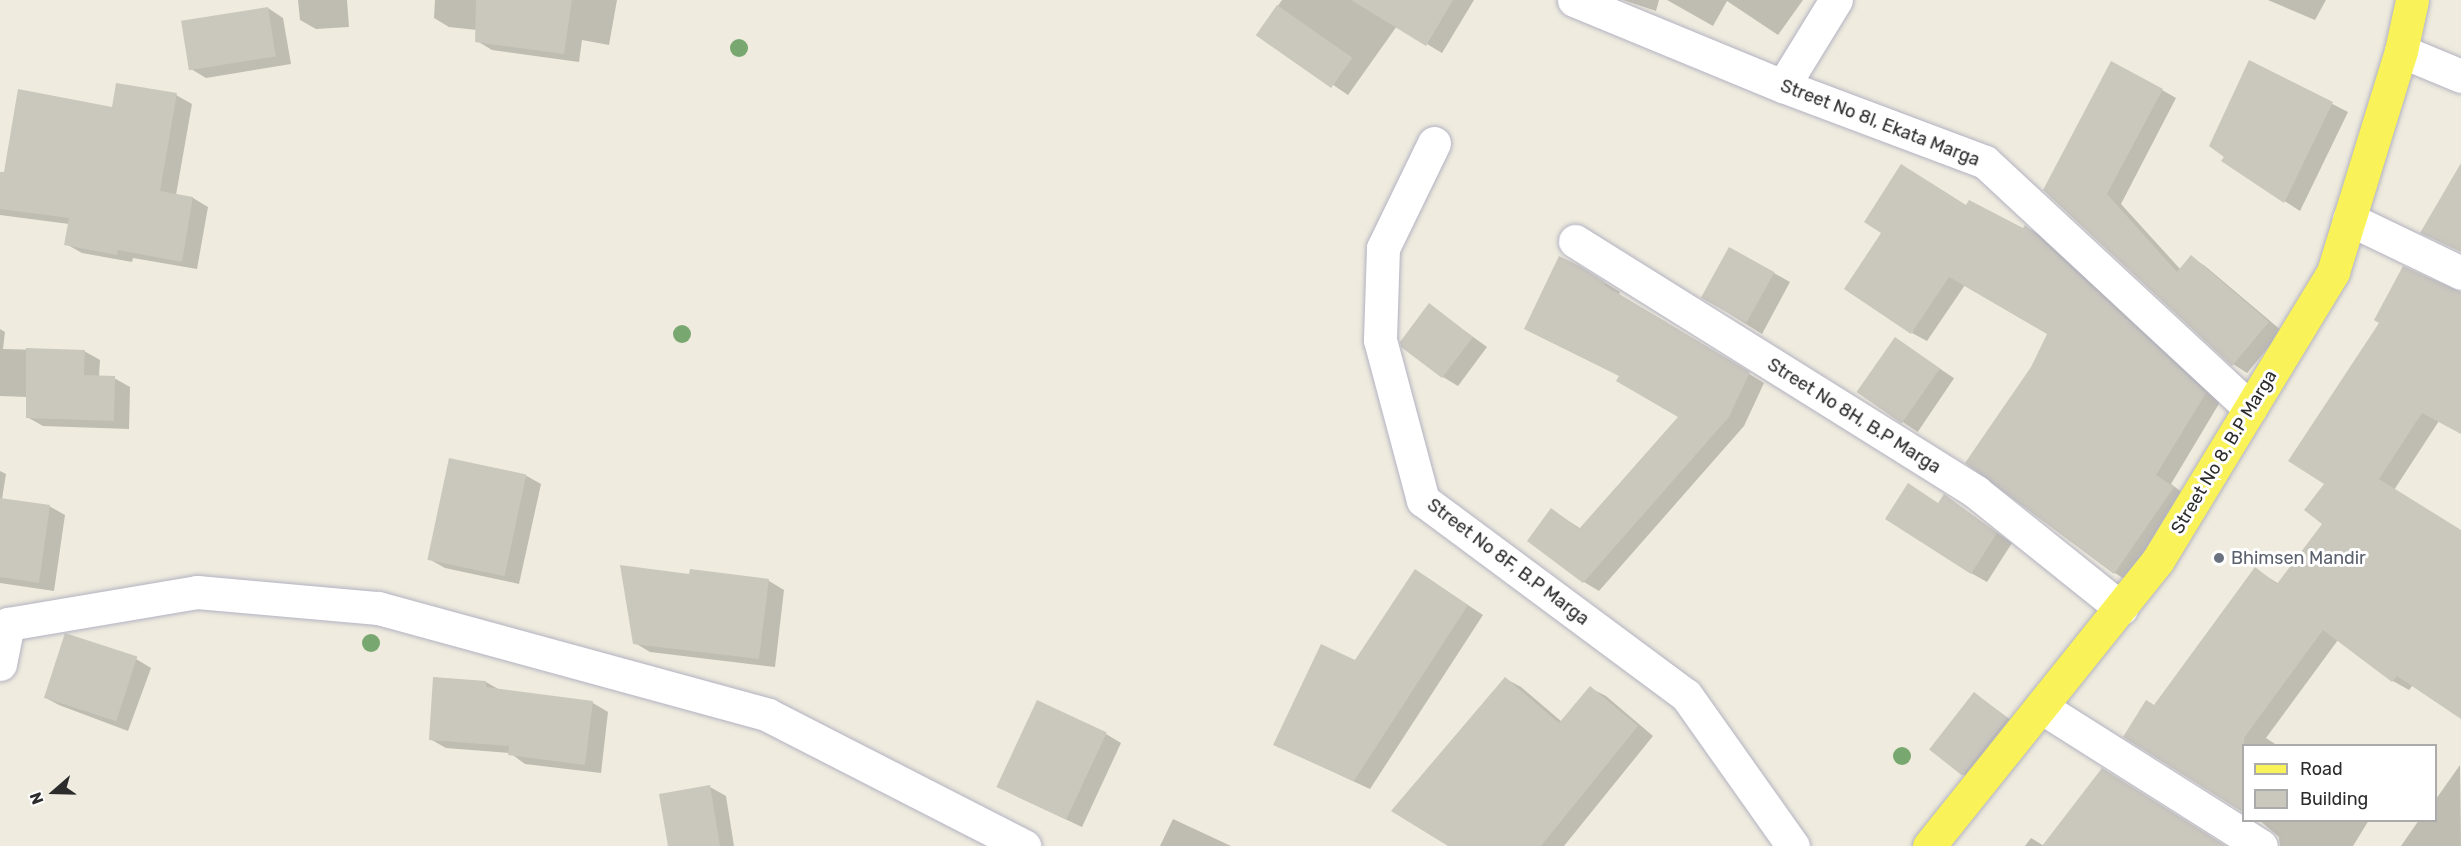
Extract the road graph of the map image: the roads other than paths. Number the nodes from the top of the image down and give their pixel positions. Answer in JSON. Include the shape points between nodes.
{"nodes":[{"id":1,"x":1574,"y":0,"type":"edge"},
{"id":2,"x":1836,"y":0,"type":"edge"},
{"id":3,"x":2412,"y":0,"type":"edge"},
{"id":4,"x":2401,"y":51,"type":"junction"},
{"id":5,"x":2461,"y":76,"type":"edge"},
{"id":6,"x":1783,"y":86,"type":"junction"},
{"id":7,"x":1434,"y":143,"type":"dead end"},
{"id":8,"x":2349,"y":219,"type":"junction"},
{"id":9,"x":1575,"y":241,"type":"dead end"},
{"id":10,"x":2461,"y":273,"type":"edge"},
{"id":11,"x":2250,"y":408,"type":"junction"},
{"id":12,"x":2121,"y":608,"type":"junction"},
{"id":13,"x":4,"y":619,"type":"edge"},
{"id":14,"x":0,"y":664,"type":"edge"},
{"id":15,"x":2041,"y":706,"type":"junction"},
{"id":16,"x":1024,"y":846,"type":"edge"},
{"id":17,"x":1792,"y":846,"type":"edge"},
{"id":18,"x":1929,"y":846,"type":"edge"},
{"id":19,"x":2260,"y":846,"type":"edge"}],
"edges":[{"from":1,"to":6,"type":"street","name":"Street No 8I, Ekata Marga"},
{"from":2,"to":6,"type":"street"},
{"from":3,"to":4,"type":"main road","name":"Street No 8, B.P Marga"},
{"from":4,"to":5,"type":"street"},
{"from":4,"to":8,"type":"main road","name":"Street No 8, B.P Marga"},
{"from":6,"to":11,"type":"street","name":"Street No 8I, Ekata Marga","via":[[1985,162]]},
{"from":7,"to":17,"type":"street","name":"Street No 8F, B.P Marga","via":[[1383,248],[1380,340],[1423,500],[1686,695]]},
{"from":8,"to":10,"type":"street"},
{"from":8,"to":11,"type":"main road","name":"Street No 8, B.P Marga","via":[[2333,272]]},
{"from":9,"to":12,"type":"street","name":"Street No 8H, B.P Marga","via":[[1976,492]]},
{"from":11,"to":12,"type":"main road","name":"Street No 8, B.P Marga","via":[[2158,560]]},
{"from":12,"to":15,"type":"main road","name":"Street No 8, B.P Marga"},
{"from":13,"to":14,"type":"street"},
{"from":13,"to":16,"type":"street","via":[[196,592],[378,608],[768,715]]},
{"from":15,"to":18,"type":"main road","name":"Street No 8, B.P Marga"},
{"from":15,"to":19,"type":"street"}]}
